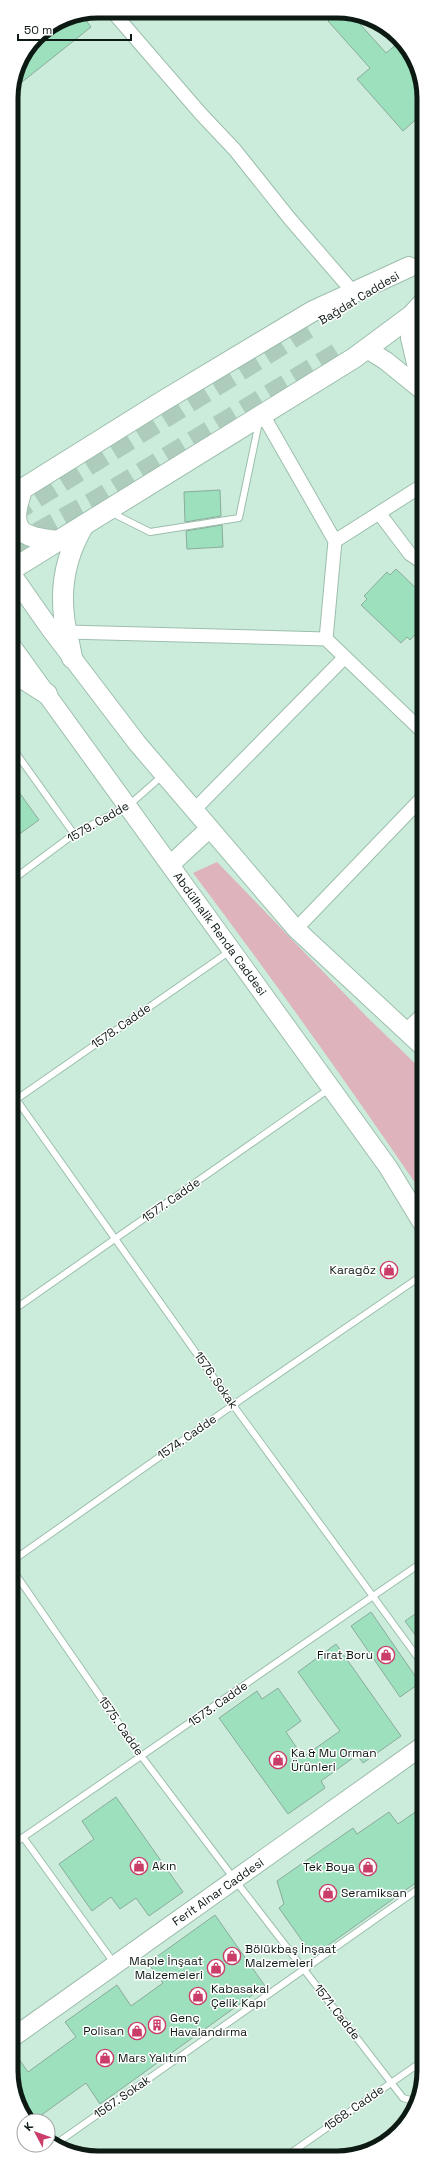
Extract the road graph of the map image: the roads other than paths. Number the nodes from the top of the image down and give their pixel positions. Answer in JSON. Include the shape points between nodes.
{"nodes":[{"id":1,"x":118,"y":18,"type":"edge"},
{"id":2,"x":416,"y":263,"type":"edge"},
{"id":3,"x":353,"y":292,"type":"junction"},
{"id":4,"x":417,"y":307,"type":"edge"},
{"id":5,"x":417,"y":308,"type":"edge"},
{"id":6,"x":417,"y":313,"type":"edge"},
{"id":7,"x":314,"y":325,"type":"tunnel mouth"},
{"id":8,"x":367,"y":349,"type":"junction"},
{"id":9,"x":337,"y":354,"type":"tunnel mouth"},
{"id":10,"x":417,"y":366,"type":"edge"},
{"id":11,"x":417,"y":385,"type":"edge"},
{"id":12,"x":261,"y":416,"type":"junction"},
{"id":13,"x":18,"y":489,"type":"edge"},
{"id":14,"x":417,"y":489,"type":"edge"},
{"id":15,"x":107,"y":511,"type":"junction"},
{"id":16,"x":379,"y":513,"type":"junction"},
{"id":17,"x":84,"y":524,"type":"junction"},
{"id":18,"x":18,"y":526,"type":"edge"},
{"id":19,"x":58,"y":541,"type":"junction"},
{"id":20,"x":335,"y":541,"type":"junction"},
{"id":21,"x":417,"y":559,"type":"edge"},
{"id":22,"x":18,"y":566,"type":"edge"},
{"id":23,"x":18,"y":583,"type":"edge"},
{"id":24,"x":67,"y":632,"type":"junction"},
{"id":25,"x":326,"y":640,"type":"junction"},
{"id":26,"x":18,"y":655,"type":"edge"},
{"id":27,"x":72,"y":658,"type":"junction"},
{"id":28,"x":344,"y":658,"type":"junction"},
{"id":29,"x":18,"y":675,"type":"edge"},
{"id":30,"x":47,"y":694,"type":"junction"},
{"id":31,"x":417,"y":726,"type":"edge"},
{"id":32,"x":18,"y":756,"type":"edge"},
{"id":33,"x":164,"y":774,"type":"junction"},
{"id":34,"x":417,"y":804,"type":"edge"},
{"id":35,"x":128,"y":806,"type":"junction"},
{"id":36,"x":195,"y":809,"type":"junction"},
{"id":37,"x":210,"y":828,"type":"junction"},
{"id":38,"x":74,"y":834,"type":"junction"},
{"id":39,"x":170,"y":865,"type":"junction"},
{"id":40,"x":18,"y":876,"type":"edge"},
{"id":41,"x":296,"y":929,"type":"junction"},
{"id":42,"x":231,"y":950,"type":"junction"},
{"id":43,"x":417,"y":1020,"type":"edge"},
{"id":44,"x":405,"y":1031,"type":"junction"},
{"id":45,"x":417,"y":1042,"type":"edge"},
{"id":46,"x":330,"y":1088,"type":"junction"},
{"id":47,"x":18,"y":1098,"type":"edge"},
{"id":48,"x":18,"y":1106,"type":"edge"},
{"id":49,"x":417,"y":1215,"type":"edge"},
{"id":50,"x":116,"y":1238,"type":"junction"},
{"id":51,"x":417,"y":1279,"type":"edge"},
{"id":52,"x":18,"y":1307,"type":"edge"},
{"id":53,"x":233,"y":1405,"type":"junction"},
{"id":54,"x":18,"y":1557,"type":"edge"},
{"id":55,"x":417,"y":1566,"type":"edge"},
{"id":56,"x":18,"y":1578,"type":"edge"},
{"id":57,"x":374,"y":1596,"type":"junction"},
{"id":58,"x":417,"y":1656,"type":"edge"},
{"id":59,"x":417,"y":1750,"type":"edge"},
{"id":60,"x":142,"y":1757,"type":"junction"},
{"id":61,"x":23,"y":1837,"type":"junction"},
{"id":62,"x":18,"y":1841,"type":"edge"},
{"id":63,"x":235,"y":1880,"type":"junction"},
{"id":64,"x":417,"y":1890,"type":"edge"},
{"id":65,"x":115,"y":1965,"type":"junction"},
{"id":66,"x":304,"y":1970,"type":"junction"},
{"id":67,"x":18,"y":2034,"type":"edge"},
{"id":68,"x":417,"y":2065,"type":"edge"},
{"id":69,"x":391,"y":2083,"type":"junction"},
{"id":70,"x":412,"y":2100,"type":"edge"},
{"id":71,"x":60,"y":2141,"type":"edge"},
{"id":72,"x":294,"y":2151,"type":"edge"}],
"edges":[{"from":1,"to":3,"type":"street","via":[[235,150]]},
{"from":2,"to":3,"type":"main road"},
{"from":2,"to":7,"type":"main road","name":"Bağdat Caddesi"},
{"from":3,"to":13,"type":"main road","via":[[313,311],[163,401],[41,479]]},
{"from":4,"to":9,"type":"main road"},
{"from":5,"to":8,"type":"main road"},
{"from":6,"to":10,"type":"main road","via":[[410,338]]},
{"from":8,"to":11,"type":"main road"},
{"from":8,"to":12,"type":"main road"},
{"from":12,"to":15,"type":"main road"},
{"from":12,"to":15,"type":"lane","via":[[239,518],[150,532]]},
{"from":12,"to":20,"type":"street"},
{"from":14,"to":16,"type":"street"},
{"from":15,"to":17,"type":"main road"},
{"from":16,"to":20,"type":"street"},
{"from":16,"to":21,"type":"street","via":[[410,554]]},
{"from":17,"to":19,"type":"main road"},
{"from":17,"to":24,"type":"main road","via":[[73,543],[66,564],[63,596]]},
{"from":18,"to":19,"type":"main road","via":[[22,533],[34,538]]},
{"from":19,"to":22,"type":"main road"},
{"from":20,"to":25,"type":"street"},
{"from":23,"to":27,"type":"main road"},
{"from":24,"to":25,"type":"street"},
{"from":24,"to":27,"type":"main road"},
{"from":25,"to":28,"type":"street"},
{"from":26,"to":30,"type":"main road","name":"Abdülhalik Renda Caddesi"},
{"from":27,"to":33,"type":"main road"},
{"from":28,"to":31,"type":"street"},
{"from":28,"to":36,"type":"street"},
{"from":29,"to":30,"type":"main road"},
{"from":30,"to":35,"type":"main road","name":"Abdülhalik Renda Caddesi"},
{"from":32,"to":38,"type":"lane"},
{"from":33,"to":35,"type":"lane","name":"1579. Cadde"},
{"from":33,"to":36,"type":"main road"},
{"from":34,"to":41,"type":"street"},
{"from":35,"to":38,"type":"lane","name":"1579. Cadde"},
{"from":35,"to":39,"type":"main road","name":"Abdülhalik Renda Caddesi"},
{"from":36,"to":37,"type":"main road"},
{"from":37,"to":39,"type":"main road"},
{"from":37,"to":41,"type":"main road"},
{"from":38,"to":40,"type":"lane","name":"1579. Cadde"},
{"from":39,"to":42,"type":"main road","name":"Abdülhalik Renda Caddesi"},
{"from":41,"to":44,"type":"main road"},
{"from":42,"to":46,"type":"main road","name":"Abdülhalik Renda Caddesi"},
{"from":42,"to":47,"type":"lane","name":"1578. Cadde"},
{"from":43,"to":44,"type":"street"},
{"from":44,"to":45,"type":"main road"},
{"from":46,"to":49,"type":"main road","name":"Abdülhalik Renda Caddesi","via":[[388,1168]]},
{"from":46,"to":50,"type":"lane","name":"1577. Cadde"},
{"from":48,"to":50,"type":"lane","name":"1576. Sokak"},
{"from":50,"to":52,"type":"lane","name":"1577. Cadde"},
{"from":50,"to":53,"type":"lane","name":"1576. Sokak"},
{"from":51,"to":53,"type":"lane","name":"1574. Cadde"},
{"from":53,"to":54,"type":"lane","name":"1574. Cadde"},
{"from":53,"to":57,"type":"lane","name":"1576. Sokak"},
{"from":55,"to":57,"type":"lane","name":"1573. Cadde"},
{"from":56,"to":60,"type":"lane","name":"1575. Cadde"},
{"from":57,"to":58,"type":"lane","name":"1576. Sokak"},
{"from":57,"to":60,"type":"lane","name":"1573. Cadde"},
{"from":59,"to":63,"type":"main road","name":"Ferit Alnar Caddesi"},
{"from":60,"to":61,"type":"lane","name":"1573. Cadde"},
{"from":60,"to":63,"type":"lane","name":"1575. Cadde"},
{"from":61,"to":62,"type":"lane","name":"1573. Cadde"},
{"from":61,"to":65,"type":"lane"},
{"from":63,"to":65,"type":"main road","name":"Ferit Alnar Caddesi"},
{"from":63,"to":66,"type":"lane","name":"1571. Cadde"},
{"from":64,"to":66,"type":"lane","name":"1567. Sokak"},
{"from":65,"to":67,"type":"main road","name":"Ferit Alnar Caddesi"},
{"from":66,"to":69,"type":"lane","name":"1571. Cadde"},
{"from":66,"to":71,"type":"lane","name":"1567. Sokak"},
{"from":68,"to":69,"type":"lane","name":"1568. Cadde"},
{"from":69,"to":70,"type":"lane","name":"1571. Cadde","via":[[403,2098]]},
{"from":69,"to":72,"type":"lane","name":"1568. Cadde"}]}
